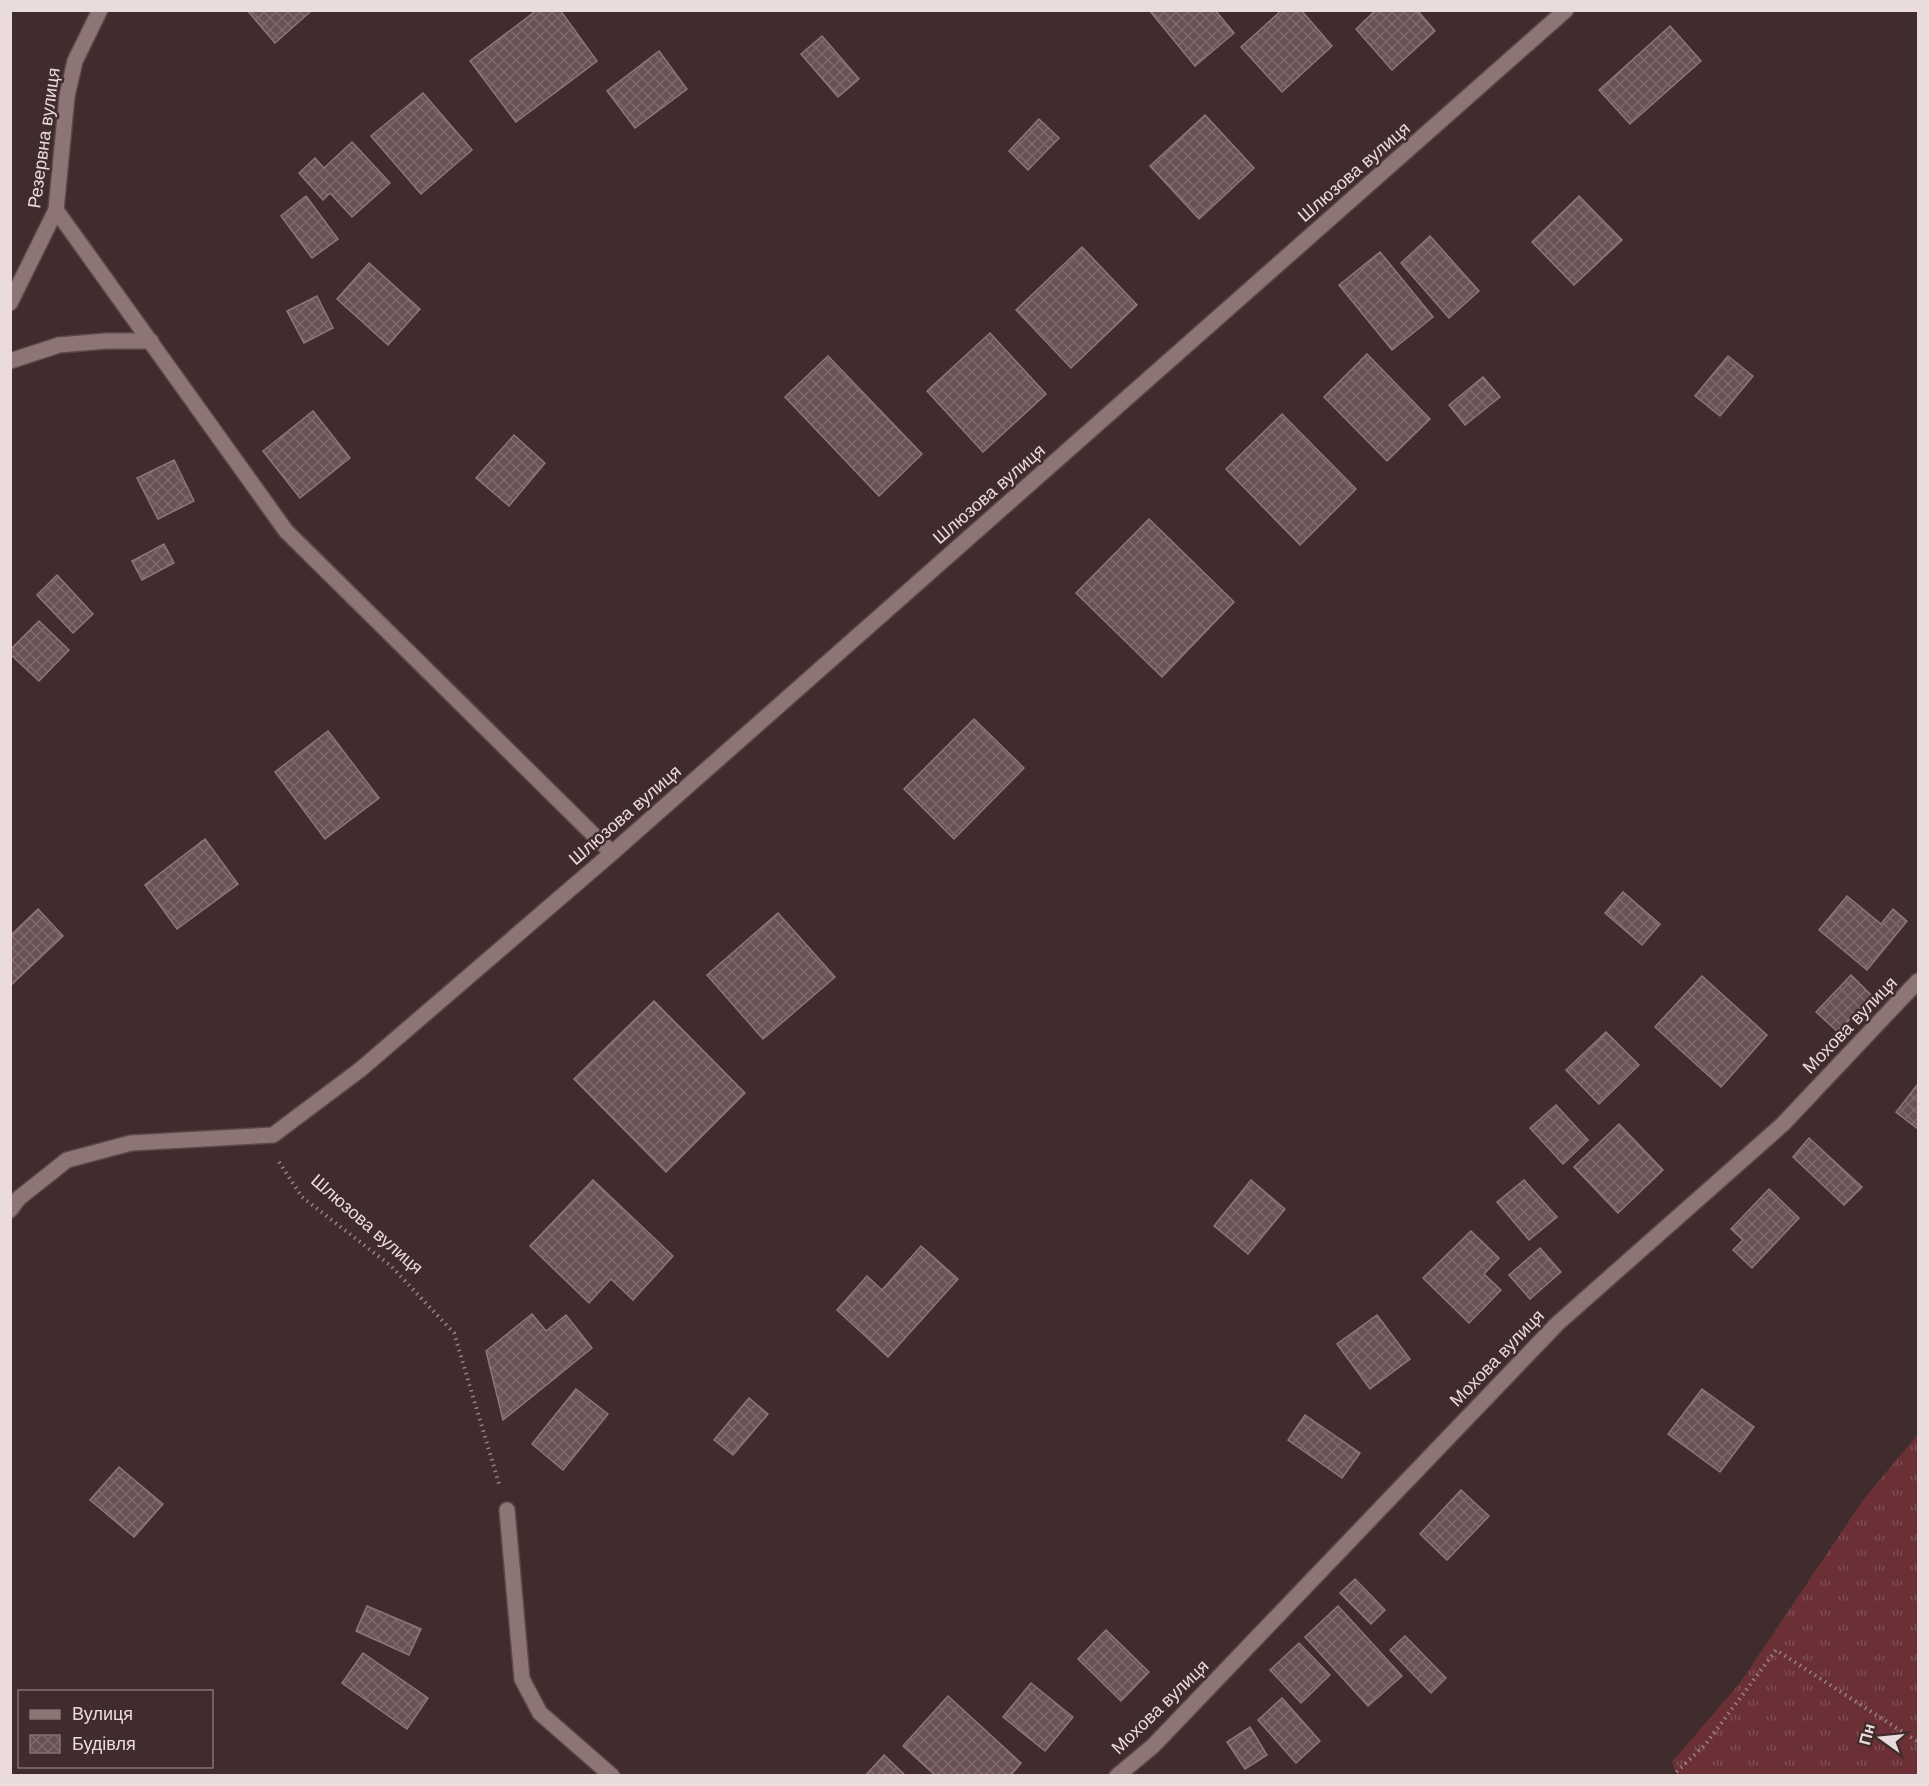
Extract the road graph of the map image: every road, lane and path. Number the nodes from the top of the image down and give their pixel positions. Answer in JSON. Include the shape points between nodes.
{"nodes":[{"id":1,"x":100,"y":10,"type":"edge"},
{"id":2,"x":1566,"y":10,"type":"edge"},
{"id":3,"x":56,"y":210,"type":"junction"},
{"id":4,"x":10,"y":303,"type":"edge"},
{"id":5,"x":151,"y":341,"type":"junction"},
{"id":6,"x":10,"y":361,"type":"edge"},
{"id":7,"x":612,"y":853,"type":"junction"},
{"id":8,"x":1918,"y":981,"type":"edge"},
{"id":9,"x":273,"y":1135,"type":"junction"},
{"id":10,"x":10,"y":1210,"type":"edge"},
{"id":11,"x":507,"y":1510,"type":"joint"},
{"id":12,"x":1918,"y":1742,"type":"edge"},
{"id":13,"x":612,"y":1776,"type":"edge"},
{"id":14,"x":1117,"y":1776,"type":"edge"},
{"id":15,"x":1672,"y":1776,"type":"edge"}],
"edges":[{"from":1,"to":3,"type":"street","name":"Резервна вулиця","via":[[75,61]]},
{"from":2,"to":7,"type":"street","name":"Шлюзова вулиця"},
{"from":3,"to":4,"type":"street","name":"Резервна вулиця"},
{"from":3,"to":5,"type":"street"},
{"from":5,"to":6,"type":"street","via":[[59,345]]},
{"from":5,"to":7,"type":"street","via":[[286,531]]},
{"from":7,"to":9,"type":"street","name":"Шлюзова вулиця","via":[[361,1069]]},
{"from":8,"to":14,"type":"street","name":"Мохова вулиця","via":[[1782,1124],[1557,1324],[1153,1746]]},
{"from":9,"to":10,"type":"street","via":[[131,1143],[67,1160],[19,1198]]},
{"from":9,"to":11,"type":"path","name":"Шлюзова вулиця","via":[[279,1163],[302,1197],[391,1266],[454,1333]]},
{"from":11,"to":13,"type":"street","via":[[522,1679],[540,1713]]},
{"from":12,"to":15,"type":"path","via":[[1776,1650],[1705,1746]]}]}
